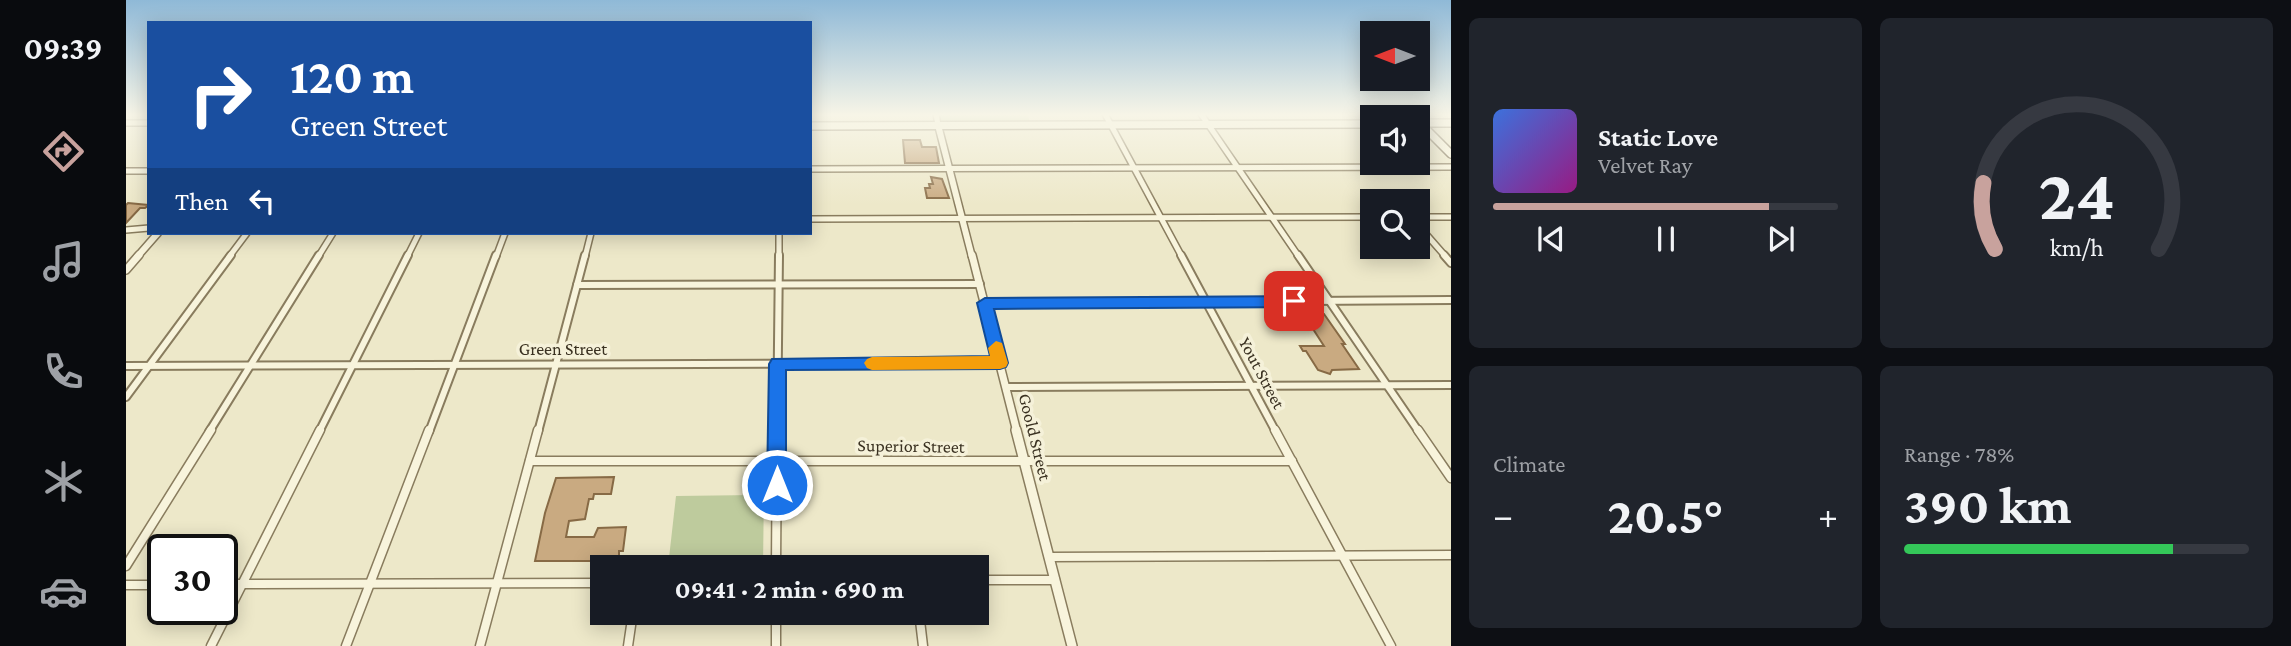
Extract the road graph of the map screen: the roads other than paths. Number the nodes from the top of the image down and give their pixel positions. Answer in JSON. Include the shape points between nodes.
{"nodes":[{"id":1,"x":944,"y":144,"type":"edge"},
{"id":2,"x":1121,"y":144,"type":"edge"},
{"id":3,"x":1221,"y":144,"type":"edge"},
{"id":4,"x":1451,"y":167,"type":"edge"},
{"id":5,"x":1134,"y":168,"type":"junction"},
{"id":6,"x":1238,"y":168,"type":"junction"},
{"id":7,"x":812,"y":169,"type":"edge"},
{"id":8,"x":950,"y":169,"type":"junction"},
{"id":9,"x":126,"y":171,"type":"edge"},
{"id":10,"x":147,"y":171,"type":"edge"},
{"id":11,"x":1451,"y":216,"type":"edge"},
{"id":12,"x":1272,"y":217,"type":"junction"},
{"id":13,"x":1360,"y":217,"type":"edge"},
{"id":14,"x":1430,"y":217,"type":"edge"},
{"id":15,"x":963,"y":218,"type":"junction"},
{"id":16,"x":1161,"y":218,"type":"junction"},
{"id":17,"x":812,"y":219,"type":"edge"},
{"id":18,"x":147,"y":228,"type":"edge"},
{"id":19,"x":126,"y":230,"type":"edge"},
{"id":20,"x":156,"y":235,"type":"edge"},
{"id":21,"x":246,"y":235,"type":"edge"},
{"id":22,"x":332,"y":235,"type":"edge"},
{"id":23,"x":418,"y":235,"type":"edge"},
{"id":24,"x":504,"y":235,"type":"edge"},
{"id":25,"x":590,"y":235,"type":"edge"},
{"id":26,"x":779,"y":235,"type":"edge"},
{"id":27,"x":1430,"y":239,"type":"edge"},
{"id":28,"x":1451,"y":263,"type":"edge"},
{"id":29,"x":126,"y":271,"type":"edge"},
{"id":30,"x":980,"y":284,"type":"junction"},
{"id":31,"x":577,"y":285,"type":"junction"},
{"id":32,"x":778,"y":285,"type":"junction"},
{"id":33,"x":1451,"y":300,"type":"edge"},
{"id":34,"x":1329,"y":301,"type":"junction"},
{"id":35,"x":1206,"y":302,"type":"junction"},
{"id":36,"x":985,"y":303,"type":"junction"},
{"id":37,"x":1000,"y":363,"type":"junction"},
{"id":38,"x":556,"y":364,"type":"junction"},
{"id":39,"x":778,"y":364,"type":"junction"},
{"id":40,"x":352,"y":365,"type":"junction"},
{"id":41,"x":454,"y":365,"type":"junction"},
{"id":42,"x":126,"y":366,"type":"edge"},
{"id":43,"x":149,"y":366,"type":"junction"},
{"id":44,"x":251,"y":366,"type":"junction"},
{"id":45,"x":1387,"y":385,"type":"junction"},
{"id":46,"x":1451,"y":385,"type":"edge"},
{"id":47,"x":1251,"y":386,"type":"junction"},
{"id":48,"x":1006,"y":387,"type":"junction"},
{"id":49,"x":126,"y":397,"type":"edge"},
{"id":50,"x":777,"y":460,"type":"junction"},
{"id":51,"x":530,"y":461,"type":"junction"},
{"id":52,"x":1292,"y":461,"type":"junction"},
{"id":53,"x":1025,"y":463,"type":"junction"},
{"id":54,"x":1442,"y":465,"type":"junction"},
{"id":55,"x":1451,"y":465,"type":"edge"},
{"id":56,"x":1451,"y":478,"type":"edge"},
{"id":57,"x":776,"y":555,"type":"edge"},
{"id":58,"x":1451,"y":555,"type":"edge"},
{"id":59,"x":1343,"y":556,"type":"junction"},
{"id":60,"x":1049,"y":557,"type":"junction"},
{"id":61,"x":126,"y":566,"type":"edge"},
{"id":62,"x":989,"y":580,"type":"edge"},
{"id":63,"x":1055,"y":580,"type":"junction"},
{"id":64,"x":370,"y":583,"type":"junction"},
{"id":65,"x":497,"y":583,"type":"junction"},
{"id":66,"x":590,"y":583,"type":"edge"},
{"id":67,"x":147,"y":584,"type":"edge"},
{"id":68,"x":238,"y":584,"type":"edge"},
{"id":69,"x":242,"y":584,"type":"junction"},
{"id":70,"x":126,"y":585,"type":"edge"},
{"id":71,"x":631,"y":625,"type":"edge"},
{"id":72,"x":776,"y":625,"type":"edge"},
{"id":73,"x":921,"y":625,"type":"edge"},
{"id":74,"x":211,"y":646,"type":"edge"},
{"id":75,"x":346,"y":646,"type":"edge"},
{"id":76,"x":480,"y":646,"type":"edge"},
{"id":77,"x":628,"y":646,"type":"edge"},
{"id":78,"x":776,"y":646,"type":"edge"},
{"id":79,"x":923,"y":646,"type":"edge"},
{"id":80,"x":1072,"y":646,"type":"edge"},
{"id":81,"x":1391,"y":646,"type":"edge"}],
"edges":[{"from":1,"to":8,"type":"street","name":"Goold Street"},
{"from":2,"to":5,"type":"street","name":"Yout Street"},
{"from":3,"to":6,"type":"street"},
{"from":4,"to":6,"type":"street"},
{"from":5,"to":6,"type":"street"},
{"from":5,"to":8,"type":"street"},
{"from":5,"to":16,"type":"street","name":"Yout Street"},
{"from":6,"to":12,"type":"street"},
{"from":7,"to":8,"type":"street"},
{"from":8,"to":15,"type":"street","name":"Goold Street"},
{"from":9,"to":10,"type":"street"},
{"from":11,"to":14,"type":"street"},
{"from":12,"to":13,"type":"street"},
{"from":12,"to":16,"type":"street"},
{"from":12,"to":34,"type":"street"},
{"from":15,"to":16,"type":"street"},
{"from":15,"to":17,"type":"street"},
{"from":15,"to":30,"type":"street","name":"Goold Street"},
{"from":16,"to":35,"type":"street","name":"Yout Street"},
{"from":18,"to":19,"type":"street"},
{"from":20,"to":29,"type":"street"},
{"from":21,"to":43,"type":"street"},
{"from":22,"to":44,"type":"street"},
{"from":23,"to":40,"type":"street"},
{"from":24,"to":41,"type":"street"},
{"from":25,"to":31,"type":"street"},
{"from":26,"to":32,"type":"street"},
{"from":27,"to":28,"type":"street"},
{"from":30,"to":32,"type":"street"},
{"from":30,"to":36,"type":"street","name":"Goold Street"},
{"from":31,"to":32,"type":"street"},
{"from":31,"to":38,"type":"street"},
{"from":32,"to":39,"type":"street"},
{"from":33,"to":34,"type":"street"},
{"from":34,"to":35,"type":"street"},
{"from":34,"to":45,"type":"street"},
{"from":35,"to":36,"type":"street"},
{"from":35,"to":47,"type":"street","name":"Yout Street"},
{"from":36,"to":37,"type":"street","name":"Goold Street"},
{"from":37,"to":39,"type":"street","name":"Green Street"},
{"from":37,"to":48,"type":"street","name":"Goold Street"},
{"from":38,"to":39,"type":"street","name":"Green Street"},
{"from":38,"to":41,"type":"street","name":"Green Street"},
{"from":38,"to":51,"type":"street"},
{"from":39,"to":50,"type":"street"},
{"from":40,"to":41,"type":"street","name":"Green Street"},
{"from":40,"to":44,"type":"street","name":"Green Street"},
{"from":40,"to":69,"type":"street"},
{"from":41,"to":64,"type":"street"},
{"from":42,"to":43,"type":"street","name":"Green Street"},
{"from":43,"to":44,"type":"street","name":"Green Street"},
{"from":43,"to":49,"type":"street"},
{"from":44,"to":61,"type":"street"},
{"from":45,"to":46,"type":"street"},
{"from":45,"to":47,"type":"street"},
{"from":45,"to":54,"type":"street"},
{"from":47,"to":48,"type":"street"},
{"from":47,"to":52,"type":"street","name":"Yout Street"},
{"from":48,"to":53,"type":"street","name":"Goold Street"},
{"from":50,"to":51,"type":"street","name":"Superior Street"},
{"from":50,"to":53,"type":"street","name":"Superior Street"},
{"from":50,"to":57,"type":"street"},
{"from":51,"to":65,"type":"street"},
{"from":52,"to":53,"type":"street","name":"Superior Street"},
{"from":52,"to":59,"type":"street","name":"Yout Street"},
{"from":53,"to":60,"type":"street","name":"Goold Street"},
{"from":54,"to":55,"type":"street"},
{"from":54,"to":56,"type":"street"},
{"from":58,"to":59,"type":"street"},
{"from":59,"to":60,"type":"street"},
{"from":59,"to":81,"type":"street","name":"Yout Street"},
{"from":60,"to":63,"type":"street","name":"Goold Street"},
{"from":62,"to":63,"type":"street"},
{"from":63,"to":80,"type":"street","name":"Goold Street"},
{"from":64,"to":65,"type":"street"},
{"from":64,"to":69,"type":"street"},
{"from":64,"to":75,"type":"street"},
{"from":65,"to":66,"type":"street"},
{"from":65,"to":76,"type":"street"},
{"from":67,"to":70,"type":"street"},
{"from":68,"to":69,"type":"street"},
{"from":69,"to":74,"type":"street"},
{"from":71,"to":77,"type":"street"},
{"from":72,"to":78,"type":"street"},
{"from":73,"to":79,"type":"street"}]}
